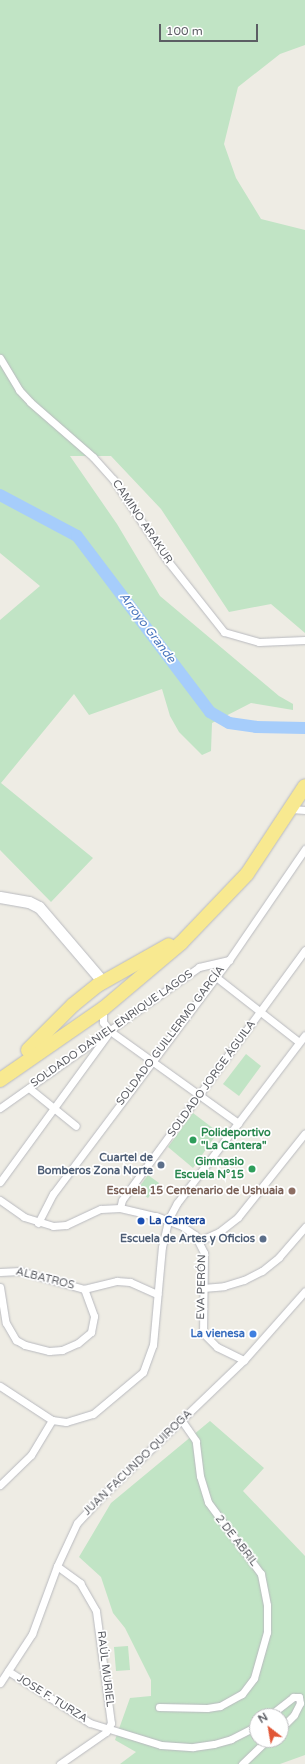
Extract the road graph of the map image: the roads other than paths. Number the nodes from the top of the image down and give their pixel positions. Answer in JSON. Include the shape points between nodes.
{"nodes":[{"id":1,"x":0,"y":358,"type":"edge"},
{"id":2,"x":305,"y":640,"type":"edge"},
{"id":3,"x":305,"y":786,"type":"edge"},
{"id":4,"x":291,"y":808,"type":"junction"},
{"id":5,"x":305,"y":810,"type":"edge"},
{"id":6,"x":305,"y":849,"type":"edge"},
{"id":7,"x":0,"y":897,"type":"edge"},
{"id":8,"x":193,"y":930,"type":"junction"},
{"id":9,"x":305,"y":950,"type":"edge"},
{"id":10,"x":229,"y":960,"type":"junction"},
{"id":11,"x":92,"y":972,"type":"junction"},
{"id":12,"x":216,"y":977,"type":"junction"},
{"id":13,"x":104,"y":981,"type":"junction"},
{"id":14,"x":87,"y":994,"type":"junction"},
{"id":15,"x":117,"y":998,"type":"junction"},
{"id":16,"x":73,"y":1005,"type":"junction"},
{"id":17,"x":104,"y":1008,"type":"junction"},
{"id":18,"x":260,"y":1012,"type":"junction"},
{"id":19,"x":87,"y":1020,"type":"junction"},
{"id":20,"x":103,"y":1022,"type":"junction"},
{"id":21,"x":110,"y":1031,"type":"junction"},
{"id":22,"x":305,"y":1034,"type":"edge"},
{"id":23,"x":299,"y":1042,"type":"junction"},
{"id":24,"x":152,"y":1060,"type":"junction"},
{"id":25,"x":0,"y":1072,"type":"edge"},
{"id":26,"x":0,"y":1080,"type":"edge"},
{"id":27,"x":29,"y":1088,"type":"junction"},
{"id":28,"x":199,"y":1096,"type":"junction"},
{"id":29,"x":0,"y":1108,"type":"edge"},
{"id":30,"x":54,"y":1108,"type":"junction"},
{"id":31,"x":238,"y":1123,"type":"junction"},
{"id":32,"x":76,"y":1126,"type":"dead end"},
{"id":33,"x":305,"y":1134,"type":"edge"},
{"id":34,"x":0,"y":1182,"type":"edge"},
{"id":35,"x":0,"y":1200,"type":"edge"},
{"id":36,"x":120,"y":1208,"type":"junction"},
{"id":37,"x":168,"y":1220,"type":"junction"},
{"id":38,"x":38,"y":1223,"type":"junction"},
{"id":39,"x":305,"y":1227,"type":"edge"},
{"id":40,"x":199,"y":1241,"type":"junction"},
{"id":41,"x":0,"y":1272,"type":"edge"},
{"id":42,"x":0,"y":1287,"type":"edge"},
{"id":43,"x":203,"y":1288,"type":"junction"},
{"id":44,"x":84,"y":1289,"type":"junction"},
{"id":45,"x":305,"y":1291,"type":"edge"},
{"id":46,"x":157,"y":1294,"type":"junction"},
{"id":47,"x":244,"y":1360,"type":"junction"},
{"id":48,"x":0,"y":1386,"type":"edge"},
{"id":49,"x":52,"y":1420,"type":"junction"},
{"id":50,"x":182,"y":1421,"type":"junction"},
{"id":51,"x":0,"y":1485,"type":"edge"},
{"id":52,"x":57,"y":1566,"type":"junction"},
{"id":53,"x":8,"y":1671,"type":"junction"},
{"id":54,"x":0,"y":1683,"type":"edge"},
{"id":55,"x":159,"y":1707,"type":"dead end"},
{"id":56,"x":279,"y":1708,"type":"edge"},
{"id":57,"x":289,"y":1720,"type":"edge"},
{"id":58,"x":109,"y":1729,"type":"junction"},
{"id":59,"x":249,"y":1730,"type":"edge"},
{"id":60,"x":259,"y":1748,"type":"edge"},
{"id":61,"x":60,"y":1764,"type":"edge"},
{"id":62,"x":242,"y":1764,"type":"edge"}],
"edges":[{"from":1,"to":2,"type":"street","name":"CAMINO ARAKUR","via":[[19,390],[30,402],[93,457],[113,479],[167,560],[224,632],[259,642]]},
{"from":3,"to":4,"type":"highway"},
{"from":4,"to":5,"type":"street"},
{"from":4,"to":8,"type":"highway","via":[[247,874]]},
{"from":6,"to":10,"type":"street","name":"SOLDADO GUILLERMO GARCÍA"},
{"from":7,"to":11,"type":"street","via":[[39,906]]},
{"from":8,"to":13,"type":"highway"},
{"from":8,"to":15,"type":"highway"},
{"from":9,"to":18,"type":"street","name":"SOLDADO JORGE ÁGUILA"},
{"from":10,"to":12,"type":"street","name":"SOLDADO GUILLERMO GARCÍA"},
{"from":10,"to":21,"type":"street","name":"SOLDADO DANIEL ENRIQUE LAGOS","via":[[199,967]]},
{"from":11,"to":13,"type":"street"},
{"from":11,"to":14,"type":"street"},
{"from":12,"to":18,"type":"street"},
{"from":12,"to":24,"type":"street","name":"SOLDADO GUILLERMO GARCÍA"},
{"from":13,"to":14,"type":"highway"},
{"from":13,"to":15,"type":"highway","via":[[114,986]]},
{"from":14,"to":16,"type":"highway"},
{"from":15,"to":17,"type":"highway"},
{"from":16,"to":19,"type":"highway","via":[[76,1015]]},
{"from":16,"to":25,"type":"highway","via":[[33,1046]]},
{"from":17,"to":19,"type":"highway"},
{"from":17,"to":20,"type":"street"},
{"from":18,"to":23,"type":"street"},
{"from":18,"to":28,"type":"street","name":"SOLDADO JORGE ÁGUILA"},
{"from":19,"to":20,"type":"street"},
{"from":19,"to":26,"type":"highway"},
{"from":20,"to":21,"type":"street"},
{"from":21,"to":24,"type":"street"},
{"from":21,"to":27,"type":"street","name":"SOLDADO DANIEL ENRIQUE LAGOS"},
{"from":21,"to":30,"type":"street"},
{"from":22,"to":23,"type":"street"},
{"from":23,"to":31,"type":"street"},
{"from":24,"to":28,"type":"street"},
{"from":24,"to":38,"type":"street","name":"SOLDADO GUILLERMO GARCÍA","via":[[53,1194]]},
{"from":27,"to":29,"type":"street","name":"SOLDADO DANIEL ENRIQUE LAGOS"},
{"from":27,"to":30,"type":"street"},
{"from":28,"to":31,"type":"street"},
{"from":28,"to":36,"type":"street","name":"SOLDADO JORGE ÁGUILA","via":[[122,1200]]},
{"from":30,"to":32,"type":"street"},
{"from":30,"to":34,"type":"street"},
{"from":31,"to":37,"type":"street","via":[[177,1203]]},
{"from":33,"to":40,"type":"street","via":[[228,1226]]},
{"from":35,"to":38,"type":"street","name":"EVA PERÓN","via":[[24,1217]]},
{"from":36,"to":37,"type":"street","name":"EVA PERÓN"},
{"from":36,"to":38,"type":"street","name":"EVA PERÓN","via":[[100,1209],[66,1224]]},
{"from":37,"to":40,"type":"street","name":"EVA PERÓN","via":[[182,1226]]},
{"from":37,"to":46,"type":"street"},
{"from":39,"to":43,"type":"street","via":[[279,1257],[262,1271],[237,1282]]},
{"from":40,"to":43,"type":"street","name":"EVA PERÓN","via":[[204,1253]]},
{"from":41,"to":44,"type":"street","name":"ALBATROS","via":[[20,1271]]},
{"from":42,"to":44,"type":"street","via":[[6,1323],[16,1340],[49,1351],[62,1350],[78,1343],[91,1332],[94,1316]]},
{"from":43,"to":47,"type":"street","name":"EVA PERÓN","via":[[203,1333],[216,1347]]},
{"from":44,"to":46,"type":"street","name":"ALBATROS","via":[[117,1281],[130,1282]]},
{"from":45,"to":47,"type":"street","name":"JUAN FACUNDO QUIROGA"},
{"from":46,"to":49,"type":"street","via":[[153,1345],[143,1372],[92,1414],[66,1422]]},
{"from":47,"to":50,"type":"street","name":"JUAN FACUNDO QUIROGA"},
{"from":48,"to":49,"type":"street"},
{"from":49,"to":51,"type":"street","via":[[31,1455]]},
{"from":50,"to":52,"type":"street","name":"JUAN FACUNDO QUIROGA","via":[[89,1509],[74,1528]]},
{"from":50,"to":55,"type":"street","name":"2 DE ABRIL","via":[[196,1441],[200,1476],[208,1502],[261,1574],[267,1605],[267,1632],[254,1678],[242,1694],[220,1706]]},
{"from":52,"to":53,"type":"street","name":"JUAN FACUNDO QUIROGA","via":[[32,1634]]},
{"from":52,"to":58,"type":"street","name":"RAÚL MURIEL","via":[[80,1583],[96,1611],[110,1714]]},
{"from":53,"to":54,"type":"street","name":"JUAN FACUNDO QUIROGA"},
{"from":53,"to":58,"type":"street","name":"JOSE F. TURZA","via":[[80,1718]]},
{"from":56,"to":57,"type":"street","via":[[293,1697],[299,1697],[300,1703]]},
{"from":58,"to":59,"type":"street","name":"JOSE F. TURZA","via":[[161,1745],[193,1747],[231,1739]]},
{"from":58,"to":61,"type":"street"},
{"from":60,"to":62,"type":"street"}]}
